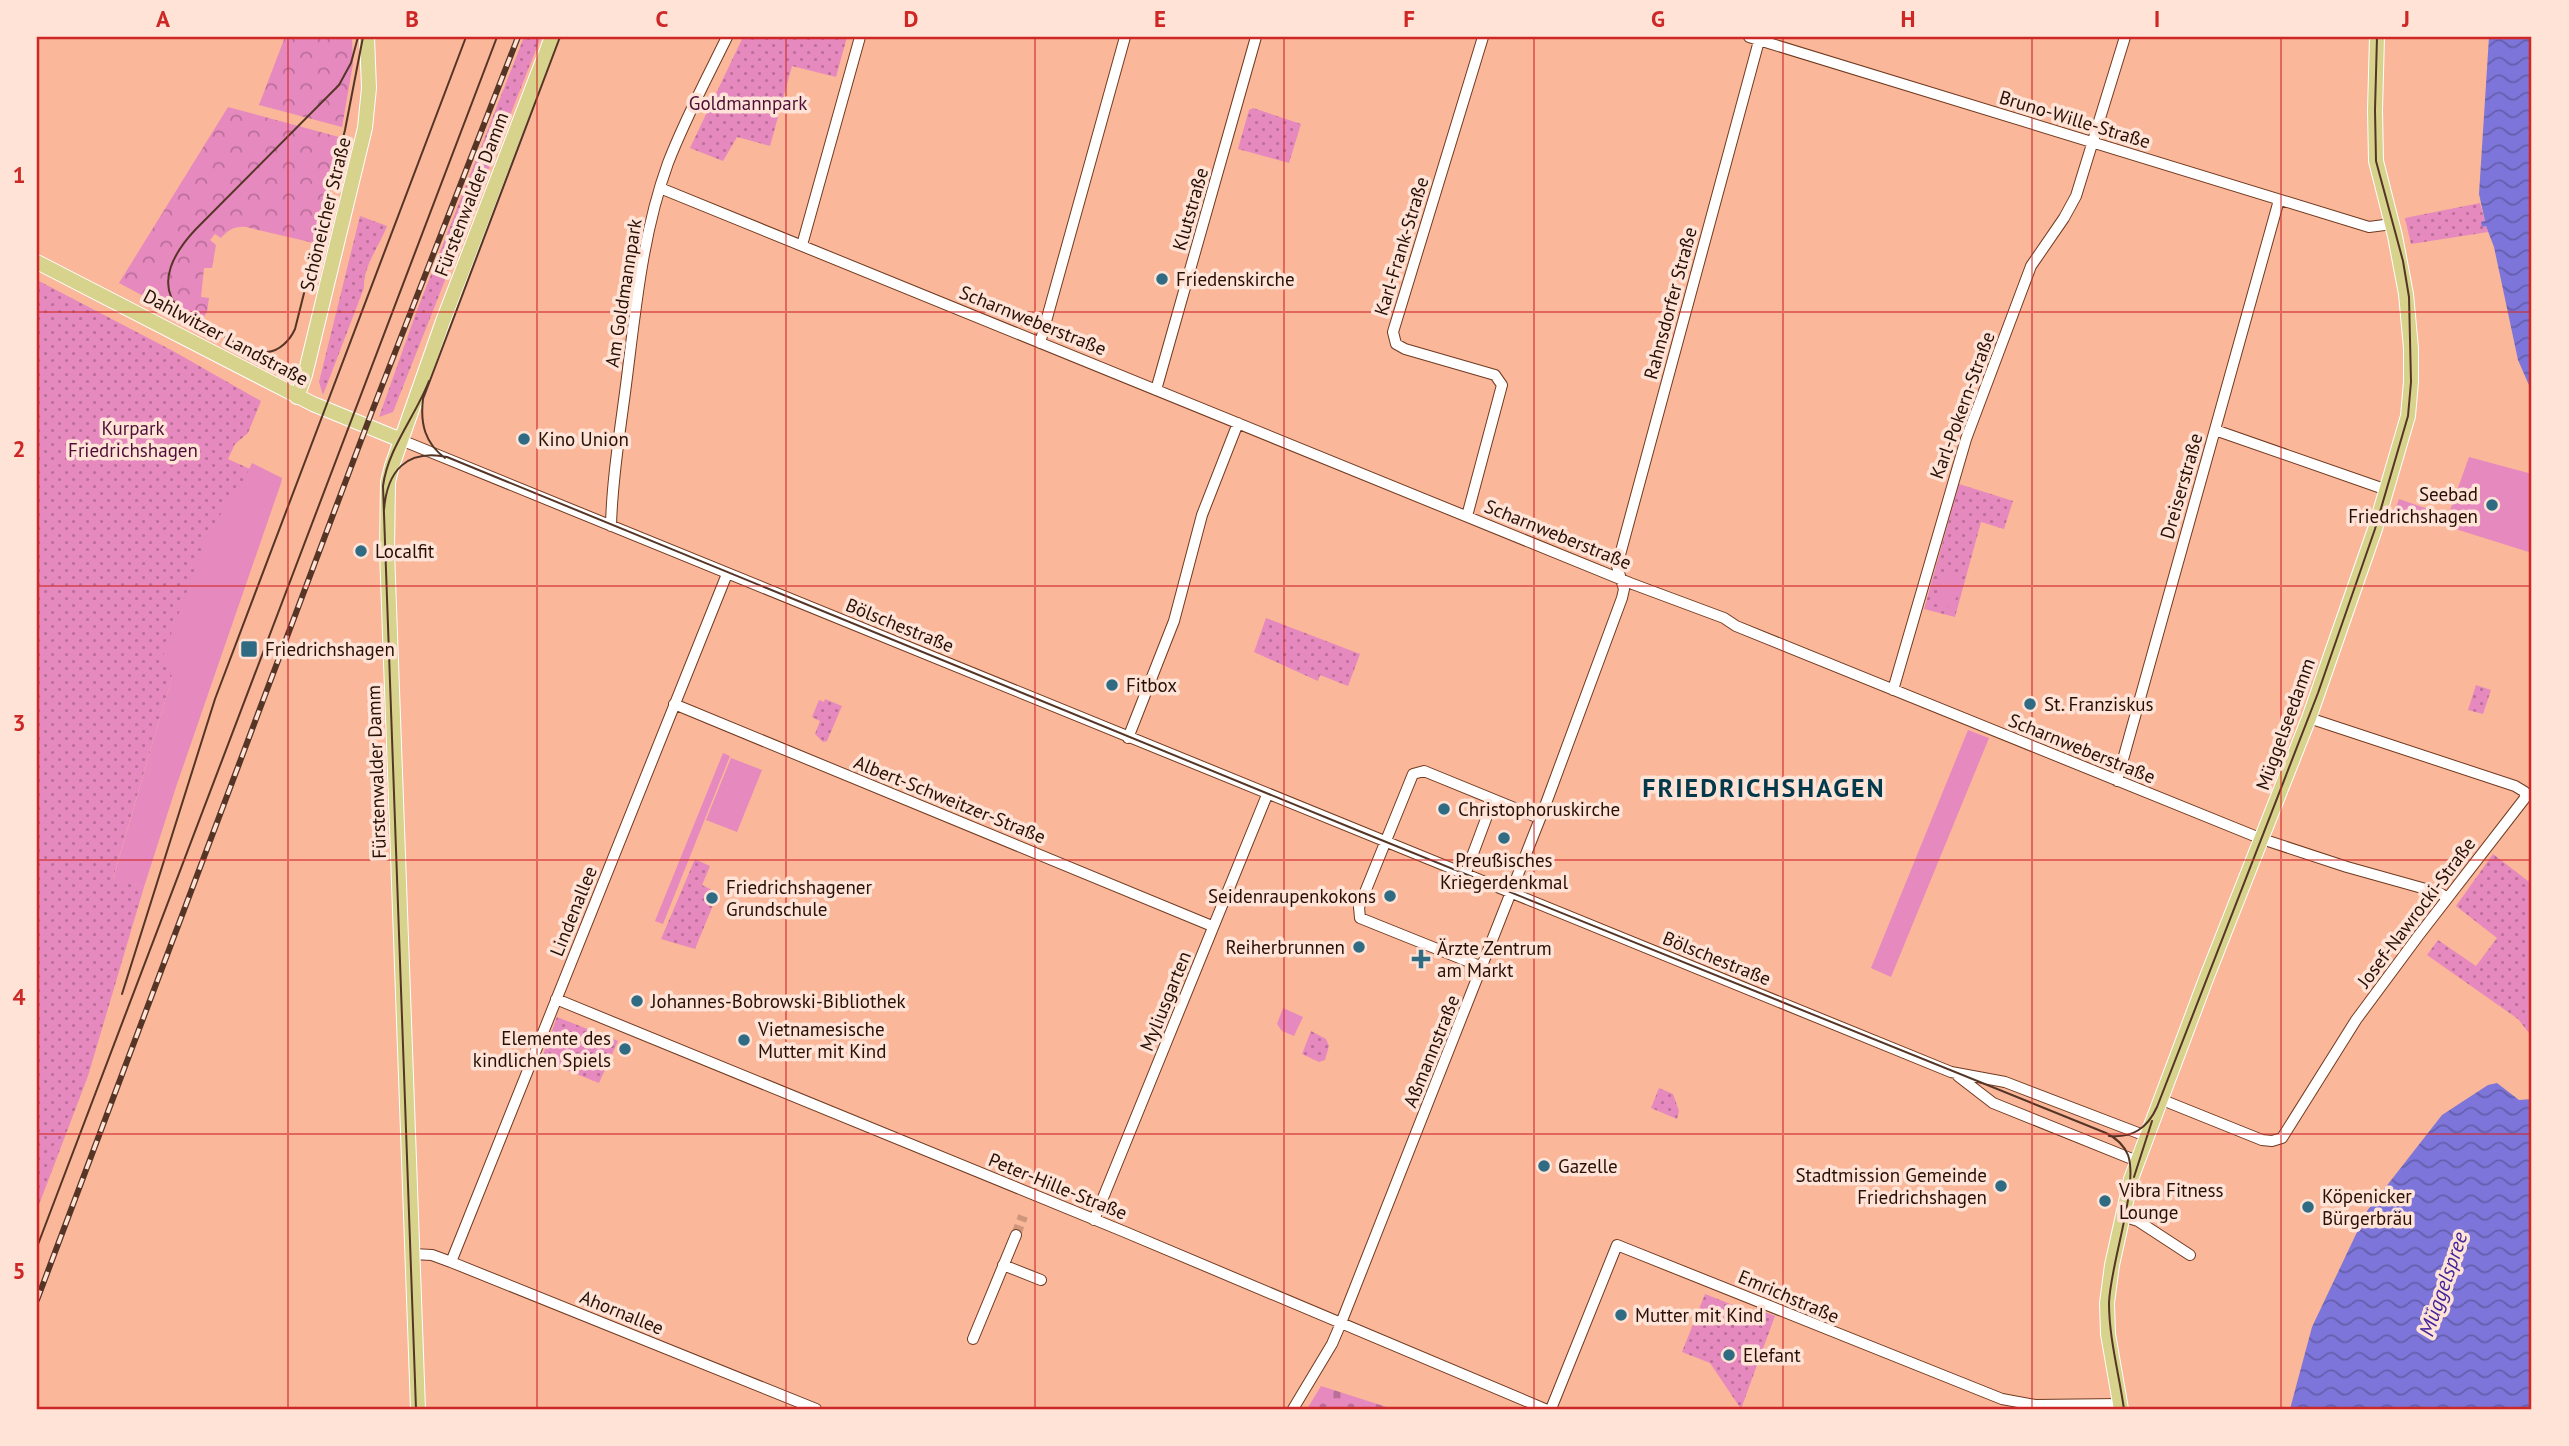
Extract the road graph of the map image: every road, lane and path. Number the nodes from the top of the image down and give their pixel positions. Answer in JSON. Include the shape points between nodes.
{"nodes":[{"id":1,"x":367,"y":37,"type":"edge"},
{"id":2,"x":552,"y":37,"type":"edge"},
{"id":3,"x":727,"y":37,"type":"edge"},
{"id":4,"x":860,"y":37,"type":"edge"},
{"id":5,"x":1125,"y":37,"type":"edge"},
{"id":6,"x":1256,"y":37,"type":"edge"},
{"id":7,"x":1483,"y":37,"type":"edge"},
{"id":8,"x":2125,"y":37,"type":"edge"},
{"id":9,"x":2378,"y":37,"type":"edge"},
{"id":10,"x":1756,"y":38,"type":"edge"},
{"id":11,"x":2092,"y":143,"type":"junction"},
{"id":12,"x":660,"y":188,"type":"junction"},
{"id":13,"x":2279,"y":200,"type":"junction"},
{"id":14,"x":2392,"y":224,"type":"junction"},
{"id":15,"x":802,"y":245,"type":"junction"},
{"id":16,"x":37,"y":261,"type":"edge"},
{"id":17,"x":1040,"y":343,"type":"junction"},
{"id":18,"x":1156,"y":390,"type":"junction"},
{"id":19,"x":297,"y":397,"type":"junction"},
{"id":20,"x":1238,"y":423,"type":"junction"},
{"id":21,"x":2215,"y":430,"type":"junction"},
{"id":22,"x":401,"y":440,"type":"junction"},
{"id":23,"x":2386,"y":490,"type":"junction"},
{"id":24,"x":1467,"y":516,"type":"junction"},
{"id":25,"x":611,"y":526,"type":"junction"},
{"id":26,"x":727,"y":574,"type":"junction"},
{"id":27,"x":1621,"y":579,"type":"junction"},
{"id":28,"x":1893,"y":690,"type":"junction"},
{"id":29,"x":674,"y":704,"type":"junction"},
{"id":30,"x":2309,"y":718,"type":"junction"},
{"id":31,"x":1128,"y":738,"type":"junction"},
{"id":32,"x":2117,"y":781,"type":"junction"},
{"id":33,"x":1267,"y":795,"type":"junction"},
{"id":34,"x":1493,"y":800,"type":"junction"},
{"id":35,"x":1539,"y":818,"type":"junction"},
{"id":36,"x":2262,"y":839,"type":"junction"},
{"id":37,"x":1385,"y":843,"type":"junction"},
{"id":38,"x":1465,"y":875,"type":"junction"},
{"id":39,"x":1511,"y":894,"type":"junction"},
{"id":40,"x":2446,"y":898,"type":"junction"},
{"id":41,"x":1212,"y":926,"type":"junction"},
{"id":42,"x":1482,"y":967,"type":"junction"},
{"id":43,"x":556,"y":999,"type":"junction"},
{"id":44,"x":1956,"y":1074,"type":"junction"},
{"id":45,"x":2160,"y":1098,"type":"junction"},
{"id":46,"x":2146,"y":1136,"type":"junction"},
{"id":47,"x":2137,"y":1161,"type":"junction"},
{"id":48,"x":2122,"y":1216,"type":"junction"},
{"id":49,"x":1094,"y":1220,"type":"junction"},
{"id":50,"x":1016,"y":1234,"type":"tunnel mouth"},
{"id":51,"x":413,"y":1255,"type":"junction"},
{"id":52,"x":2190,"y":1255,"type":"dead end"},
{"id":53,"x":451,"y":1262,"type":"junction"},
{"id":54,"x":1003,"y":1265,"type":"junction"},
{"id":55,"x":1041,"y":1280,"type":"dead end"},
{"id":56,"x":1341,"y":1323,"type":"junction"},
{"id":57,"x":973,"y":1339,"type":"dead end"},
{"id":58,"x":2121,"y":1406,"type":"edge"},
{"id":59,"x":418,"y":1409,"type":"edge"},
{"id":60,"x":816,"y":1409,"type":"edge"},
{"id":61,"x":1293,"y":1409,"type":"edge"},
{"id":62,"x":1545,"y":1409,"type":"edge"},
{"id":63,"x":1551,"y":1409,"type":"edge"}],
"edges":[{"from":1,"to":19,"type":"main road","name":"Schöneicher Straße","via":[[365,128]]},
{"from":2,"to":22,"type":"main road","name":"Fürstenwalder Damm"},
{"from":3,"to":12,"type":"street","name":"Am Goldmannpark"},
{"from":4,"to":15,"type":"street"},
{"from":5,"to":17,"type":"street"},
{"from":6,"to":18,"type":"street","name":"Klutstraße"},
{"from":7,"to":24,"type":"street","name":"Karl-Frank-Straße","via":[[1393,332],[1396,344],[1405,349],[1500,380]]},
{"from":8,"to":11,"type":"street","name":"Karl-Pokern-Straße"},
{"from":9,"to":14,"type":"main road","name":"Müggelseedamm","via":[[2376,161]]},
{"from":10,"to":11,"type":"street","name":"Bruno-Wille-Straße"},
{"from":10,"to":27,"type":"street","name":"Rahnsdorfer Straße","via":[[1617,566]]},
{"from":11,"to":13,"type":"street","name":"Bruno-Wille-Straße"},
{"from":11,"to":28,"type":"street","name":"Karl-Pokern-Straße","via":[[2071,206],[2031,266],[1966,439]]},
{"from":12,"to":15,"type":"street","name":"Scharnweberstraße"},
{"from":12,"to":25,"type":"street","name":"Am Goldmannpark","via":[[636,299]]},
{"from":13,"to":14,"type":"street","name":"Bruno-Wille-Straße","via":[[2369,227]]},
{"from":13,"to":21,"type":"street","name":"Dreiserstraße"},
{"from":14,"to":23,"type":"main road","name":"Müggelseedamm","via":[[2406,294],[2411,382],[2404,435]]},
{"from":15,"to":17,"type":"street","name":"Scharnweberstraße"},
{"from":16,"to":19,"type":"main road","name":"Dahlwitzer Landstraße"},
{"from":17,"to":18,"type":"street","name":"Scharnweberstraße"},
{"from":18,"to":20,"type":"street","name":"Scharnweberstraße"},
{"from":19,"to":22,"type":"main road","name":"Dahlwitzer Landstraße"},
{"from":20,"to":24,"type":"street","name":"Scharnweberstraße"},
{"from":20,"to":31,"type":"street","via":[[1208,496],[1174,621]]},
{"from":21,"to":23,"type":"street"},
{"from":21,"to":32,"type":"street","name":"Dreiserstraße"},
{"from":22,"to":25,"type":"street","name":"Bölschestraße"},
{"from":22,"to":51,"type":"main road","name":"Fürstenwalder Damm","via":[[388,482],[387,551]]},
{"from":23,"to":30,"type":"main road","name":"Müggelseedamm"},
{"from":24,"to":27,"type":"street","name":"Scharnweberstraße"},
{"from":25,"to":26,"type":"street","name":"Bölschestraße"},
{"from":26,"to":29,"type":"street","name":"Lindenallee"},
{"from":26,"to":31,"type":"street","name":"Bölschestraße"},
{"from":27,"to":28,"type":"street","name":"Scharnweberstraße"},
{"from":27,"to":35,"type":"street","name":"Aßmannstraße","via":[[1622,598]]},
{"from":28,"to":32,"type":"street","name":"Scharnweberstraße"},
{"from":29,"to":41,"type":"street","name":"Albert-Schweitzer-Straße"},
{"from":29,"to":43,"type":"street","name":"Lindenallee"},
{"from":30,"to":36,"type":"main road","name":"Müggelseedamm"},
{"from":30,"to":40,"type":"street","name":"Josef-Nawrocki-Straße","via":[[2525,792],[2525,798]]},
{"from":31,"to":33,"type":"street","name":"Bölschestraße"},
{"from":32,"to":36,"type":"street","name":"Scharnweberstraße"},
{"from":33,"to":37,"type":"street","name":"Bölschestraße"},
{"from":33,"to":41,"type":"street","name":"Myliusgarten"},
{"from":34,"to":35,"type":"street"},
{"from":34,"to":37,"type":"street","via":[[1424,771],[1413,774]]},
{"from":34,"to":38,"type":"street"},
{"from":35,"to":39,"type":"street","name":"Aßmannstraße"},
{"from":36,"to":40,"type":"street","name":"Scharnweberstraße"},
{"from":36,"to":45,"type":"main road","name":"Müggelseedamm"},
{"from":37,"to":38,"type":"street","name":"Bölschestraße"},
{"from":37,"to":42,"type":"street","via":[[1359,906],[1360,918]]},
{"from":38,"to":39,"type":"street","name":"Bölschestraße"},
{"from":39,"to":42,"type":"street","name":"Aßmannstraße"},
{"from":39,"to":44,"type":"street","name":"Bölschestraße"},
{"from":40,"to":45,"type":"street","name":"Josef-Nawrocki-Straße","via":[[2356,1020],[2281,1138],[2262,1140]]},
{"from":41,"to":49,"type":"street","name":"Myliusgarten"},
{"from":42,"to":56,"type":"street","name":"Aßmannstraße"},
{"from":43,"to":49,"type":"street","name":"Peter-Hille-Straße"},
{"from":43,"to":53,"type":"street","name":"Lindenallee"},
{"from":44,"to":46,"type":"street","name":"Bölschestraße","via":[[2005,1082]]},
{"from":44,"to":47,"type":"street","name":"Bölschestraße","via":[[1993,1103]]},
{"from":45,"to":46,"type":"main road","name":"Müggelseedamm"},
{"from":46,"to":47,"type":"main road","name":"Müggelseedamm"},
{"from":47,"to":48,"type":"main road","name":"Müggelseedamm"},
{"from":48,"to":52,"type":"street","via":[[2138,1221]]},
{"from":48,"to":58,"type":"main road","name":"Müggelseedamm","via":[[2107,1303]]},
{"from":49,"to":56,"type":"street","name":"Peter-Hille-Straße"},
{"from":50,"to":54,"type":"street"},
{"from":51,"to":53,"type":"street","name":"Ahornallee"},
{"from":51,"to":59,"type":"main road","name":"Fürstenwalder Damm"},
{"from":53,"to":60,"type":"street","name":"Ahornallee"},
{"from":54,"to":55,"type":"street"},
{"from":54,"to":57,"type":"street"},
{"from":56,"to":61,"type":"street","name":"Aßmannstraße"},
{"from":56,"to":62,"type":"street","name":"Peter-Hille-Straße"},
{"from":58,"to":63,"type":"street","name":"Emrichstraße","via":[[2002,1399],[1617,1245]]}]}
